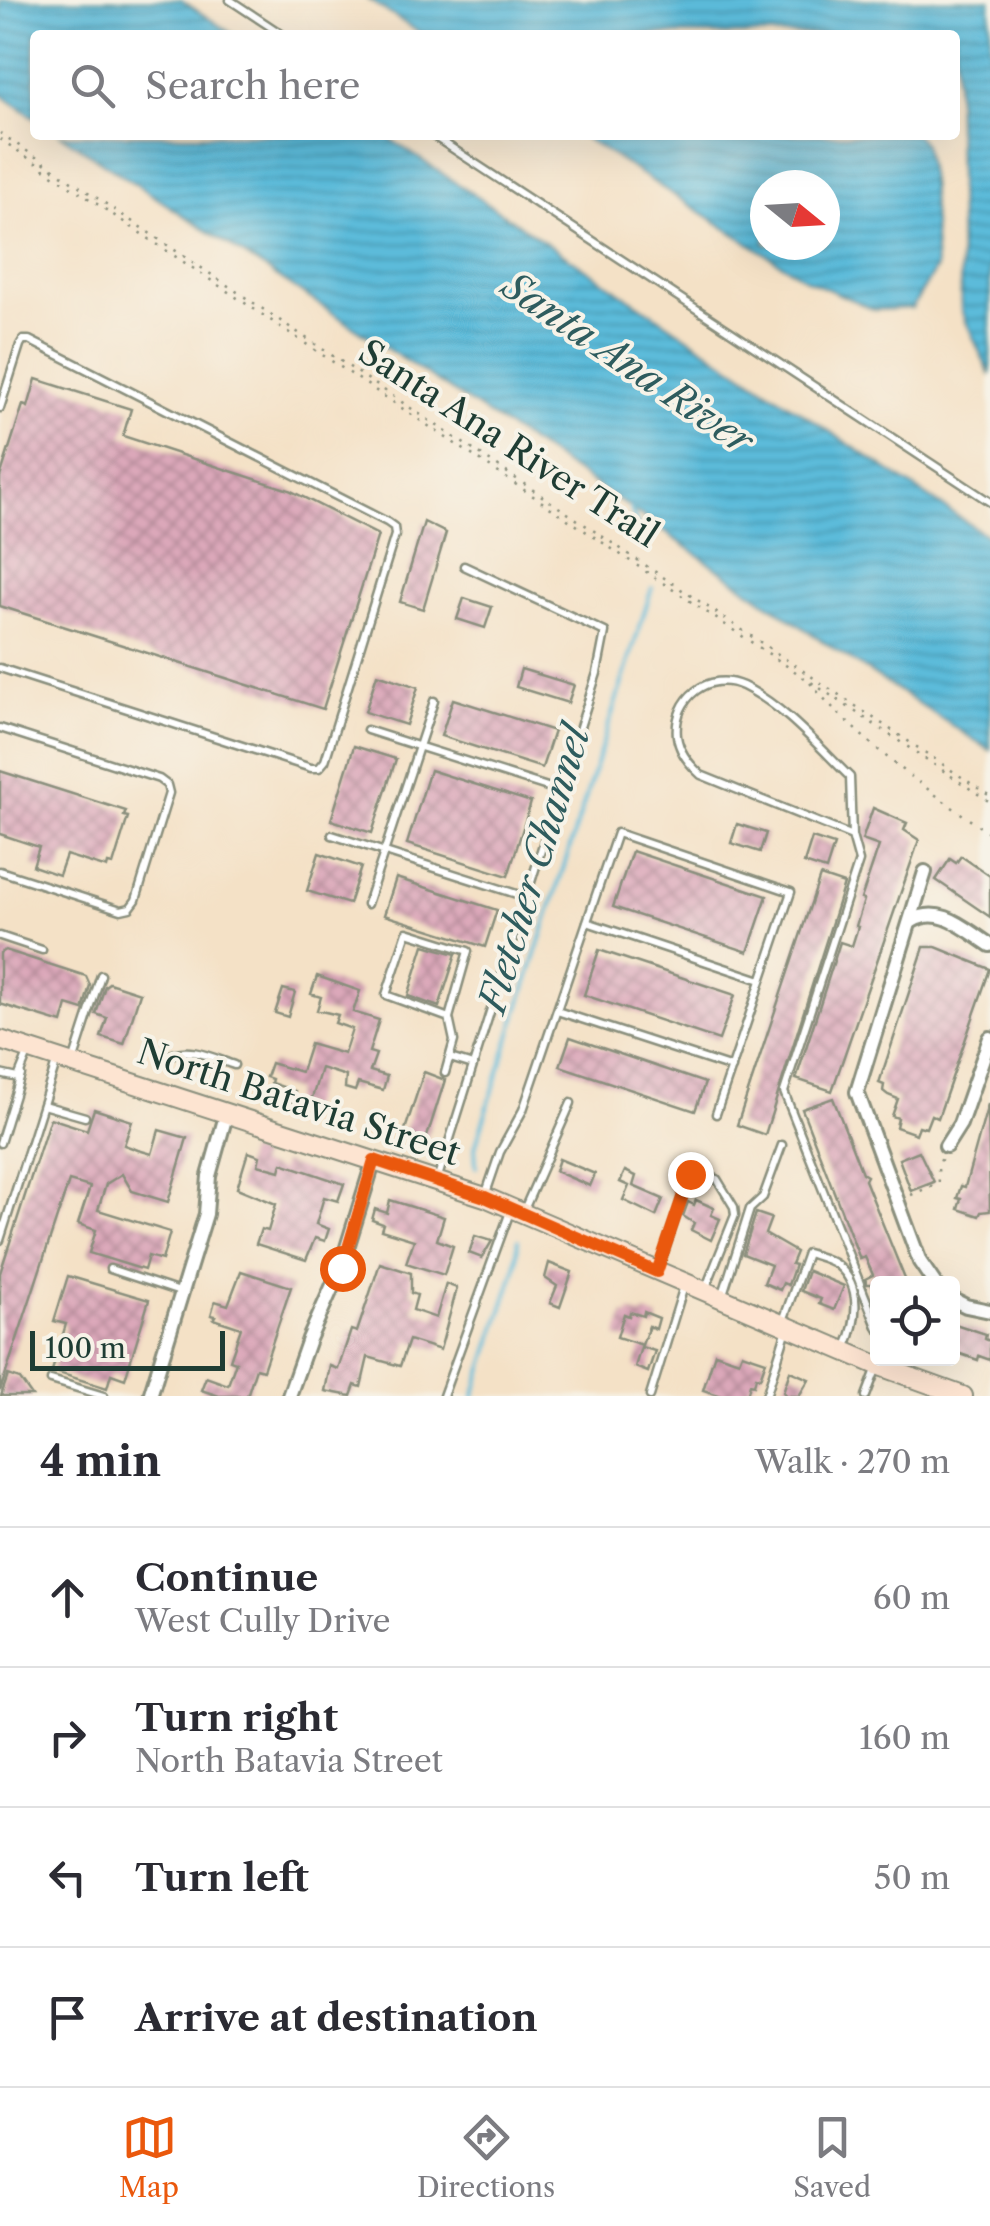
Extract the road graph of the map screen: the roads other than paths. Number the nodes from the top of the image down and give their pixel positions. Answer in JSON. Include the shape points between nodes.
{"nodes":[{"id":1,"x":230,"y":0,"type":"edge"},
{"id":2,"x":275,"y":30,"type":"edge"},
{"id":3,"x":440,"y":140,"type":"edge"},
{"id":4,"x":0,"y":408,"type":"edge"},
{"id":5,"x":990,"y":502,"type":"edge"},
{"id":6,"x":464,"y":566,"type":"dead end"},
{"id":7,"x":0,"y":668,"type":"edge"},
{"id":8,"x":434,"y":700,"type":"dead end"},
{"id":9,"x":0,"y":728,"type":"edge"},
{"id":10,"x":367,"y":730,"type":"dead end"},
{"id":11,"x":419,"y":745,"type":"junction"},
{"id":12,"x":560,"y":791,"type":"junction"},
{"id":13,"x":332,"y":836,"type":"dead end"},
{"id":14,"x":852,"y":836,"type":"junction"},
{"id":15,"x":384,"y":852,"type":"junction"},
{"id":16,"x":0,"y":871,"type":"edge"},
{"id":17,"x":926,"y":872,"type":"dead end"},
{"id":18,"x":526,"y":897,"type":"junction"},
{"id":19,"x":367,"y":904,"type":"dead end"},
{"id":20,"x":912,"y":921,"type":"junction"},
{"id":21,"x":587,"y":922,"type":"junction"},
{"id":22,"x":0,"y":936,"type":"edge"},
{"id":23,"x":990,"y":945,"type":"edge"},
{"id":24,"x":42,"y":950,"type":"dead end"},
{"id":25,"x":100,"y":975,"type":"dead end"},
{"id":26,"x":761,"y":980,"type":"junction"},
{"id":27,"x":557,"y":1010,"type":"junction"},
{"id":28,"x":449,"y":1018,"type":"junction"},
{"id":29,"x":990,"y":1038,"type":"edge"},
{"id":30,"x":0,"y":1040,"type":"edge"},
{"id":31,"x":30,"y":1050,"type":"junction"},
{"id":32,"x":167,"y":1056,"type":"dead end"},
{"id":33,"x":450,"y":1058,"type":"junction"},
{"id":34,"x":65,"y":1061,"type":"junction"},
{"id":35,"x":234,"y":1065,"type":"dead end"},
{"id":36,"x":473,"y":1065,"type":"junction"},
{"id":37,"x":732,"y":1068,"type":"junction"},
{"id":38,"x":445,"y":1073,"type":"dead end"},
{"id":39,"x":0,"y":1074,"type":"edge"},
{"id":40,"x":21,"y":1075,"type":"junction"},
{"id":41,"x":571,"y":1102,"type":"dead end"},
{"id":42,"x":43,"y":1104,"type":"junction"},
{"id":43,"x":227,"y":1112,"type":"junction"},
{"id":44,"x":716,"y":1114,"type":"dead end"},
{"id":45,"x":85,"y":1118,"type":"dead end"},
{"id":46,"x":0,"y":1143,"type":"edge"},
{"id":47,"x":782,"y":1145,"type":"dead end"},
{"id":48,"x":946,"y":1146,"type":"road end"},
{"id":49,"x":374,"y":1160,"type":"junction"},
{"id":50,"x":437,"y":1181,"type":"junction"},
{"id":51,"x":485,"y":1197,"type":"junction"},
{"id":52,"x":517,"y":1211,"type":"junction"},
{"id":53,"x":0,"y":1240,"type":"edge"},
{"id":54,"x":110,"y":1269,"type":"dead end"},
{"id":55,"x":657,"y":1272,"type":"junction"},
{"id":56,"x":930,"y":1276,"type":"edge"},
{"id":57,"x":685,"y":1284,"type":"junction"},
{"id":58,"x":182,"y":1292,"type":"junction"},
{"id":59,"x":712,"y":1296,"type":"junction"},
{"id":60,"x":960,"y":1303,"type":"edge"},
{"id":61,"x":870,"y":1309,"type":"edge"},
{"id":62,"x":990,"y":1311,"type":"edge"},
{"id":63,"x":784,"y":1326,"type":"junction"},
{"id":64,"x":844,"y":1351,"type":"junction"},
{"id":65,"x":870,"y":1359,"type":"edge"},
{"id":66,"x":886,"y":1366,"type":"edge"},
{"id":67,"x":889,"y":1366,"type":"edge"},
{"id":68,"x":51,"y":1380,"type":"dead end"},
{"id":69,"x":104,"y":1396,"type":"edge"},
{"id":70,"x":150,"y":1396,"type":"edge"},
{"id":71,"x":289,"y":1396,"type":"edge"},
{"id":72,"x":444,"y":1396,"type":"edge"},
{"id":73,"x":650,"y":1396,"type":"edge"},
{"id":74,"x":766,"y":1396,"type":"edge"},
{"id":75,"x":866,"y":1396,"type":"edge"},
{"id":76,"x":962,"y":1396,"type":"edge"}],
"edges":[{"from":1,"to":2,"type":"lane"},
{"from":3,"to":5,"type":"lane"},
{"from":4,"to":7,"type":"lane","via":[[20,344],[29,340],[387,522],[396,534],[319,768]]},
{"from":6,"to":12,"type":"lane","via":[[604,632]]},
{"from":8,"to":11,"type":"lane"},
{"from":9,"to":16,"type":"lane","via":[[159,779],[169,794],[130,908]]},
{"from":10,"to":11,"type":"lane"},
{"from":11,"to":12,"type":"lane"},
{"from":11,"to":15,"type":"lane"},
{"from":12,"to":18,"type":"lane"},
{"from":13,"to":15,"type":"lane"},
{"from":14,"to":14,"type":"lane","via":[[850,778],[790,719],[742,685],[715,680],[694,689],[677,736],[687,762],[701,775]]},
{"from":14,"to":61,"type":"lane","via":[[860,861],[784,1092]]},
{"from":15,"to":18,"type":"lane"},
{"from":15,"to":19,"type":"lane"},
{"from":17,"to":20,"type":"street"},
{"from":18,"to":36,"type":"lane"},
{"from":20,"to":23,"type":"street","via":[[934,914],[949,918]]},
{"from":20,"to":56,"type":"street","via":[[857,1092]]},
{"from":21,"to":26,"type":"lane"},
{"from":21,"to":26,"type":"lane","via":[[617,833],[791,892]]},
{"from":21,"to":27,"type":"lane"},
{"from":22,"to":24,"type":"lane"},
{"from":25,"to":34,"type":"lane"},
{"from":26,"to":37,"type":"lane"},
{"from":27,"to":37,"type":"lane"},
{"from":27,"to":51,"type":"lane","via":[[524,1110]]},
{"from":28,"to":28,"type":"lane","via":[[468,951],[407,932],[386,995]]},
{"from":28,"to":33,"type":"lane"},
{"from":29,"to":48,"type":"street"},
{"from":30,"to":31,"type":"main road","name":"North Batavia Street"},
{"from":31,"to":34,"type":"main road","name":"North Batavia Street"},
{"from":31,"to":40,"type":"lane"},
{"from":32,"to":35,"type":"lane","via":[[186,1051]]},
{"from":33,"to":36,"type":"lane"},
{"from":33,"to":38,"type":"lane"},
{"from":34,"to":42,"type":"lane"},
{"from":34,"to":43,"type":"main road","name":"North Batavia Street"},
{"from":36,"to":50,"type":"lane"},
{"from":37,"to":44,"type":"lane"},
{"from":39,"to":40,"type":"lane"},
{"from":40,"to":46,"type":"lane"},
{"from":41,"to":52,"type":"lane"},
{"from":42,"to":45,"type":"lane"},
{"from":42,"to":53,"type":"lane"},
{"from":43,"to":49,"type":"main road","name":"North Batavia Street"},
{"from":43,"to":58,"type":"street"},
{"from":47,"to":59,"type":"lane"},
{"from":49,"to":50,"type":"main road","name":"North Batavia Street"},
{"from":49,"to":71,"type":"street","via":[[342,1268]]},
{"from":50,"to":51,"type":"main road","name":"North Batavia Street"},
{"from":51,"to":52,"type":"main road","name":"North Batavia Street"},
{"from":52,"to":55,"type":"main road","name":"North Batavia Street"},
{"from":52,"to":72,"type":"lane"},
{"from":54,"to":58,"type":"lane"},
{"from":55,"to":57,"type":"main road","name":"North Batavia Street"},
{"from":55,"to":59,"type":"lane","via":[[690,1174],[717,1179],[734,1215]]},
{"from":57,"to":59,"type":"main road","name":"North Batavia Street"},
{"from":57,"to":73,"type":"lane"},
{"from":58,"to":70,"type":"street"},
{"from":59,"to":63,"type":"main road","name":"North Batavia Street"},
{"from":60,"to":62,"type":"street"},
{"from":63,"to":64,"type":"main road","name":"North Batavia Street"},
{"from":63,"to":64,"type":"lane","via":[[807,1252],[838,1266],[848,1282],[857,1309]]},
{"from":63,"to":74,"type":"lane"},
{"from":64,"to":65,"type":"main road","name":"North Batavia Street"},
{"from":66,"to":75,"type":"lane"},
{"from":67,"to":76,"type":"main road","name":"North Batavia Street"},
{"from":68,"to":69,"type":"lane"}]}
